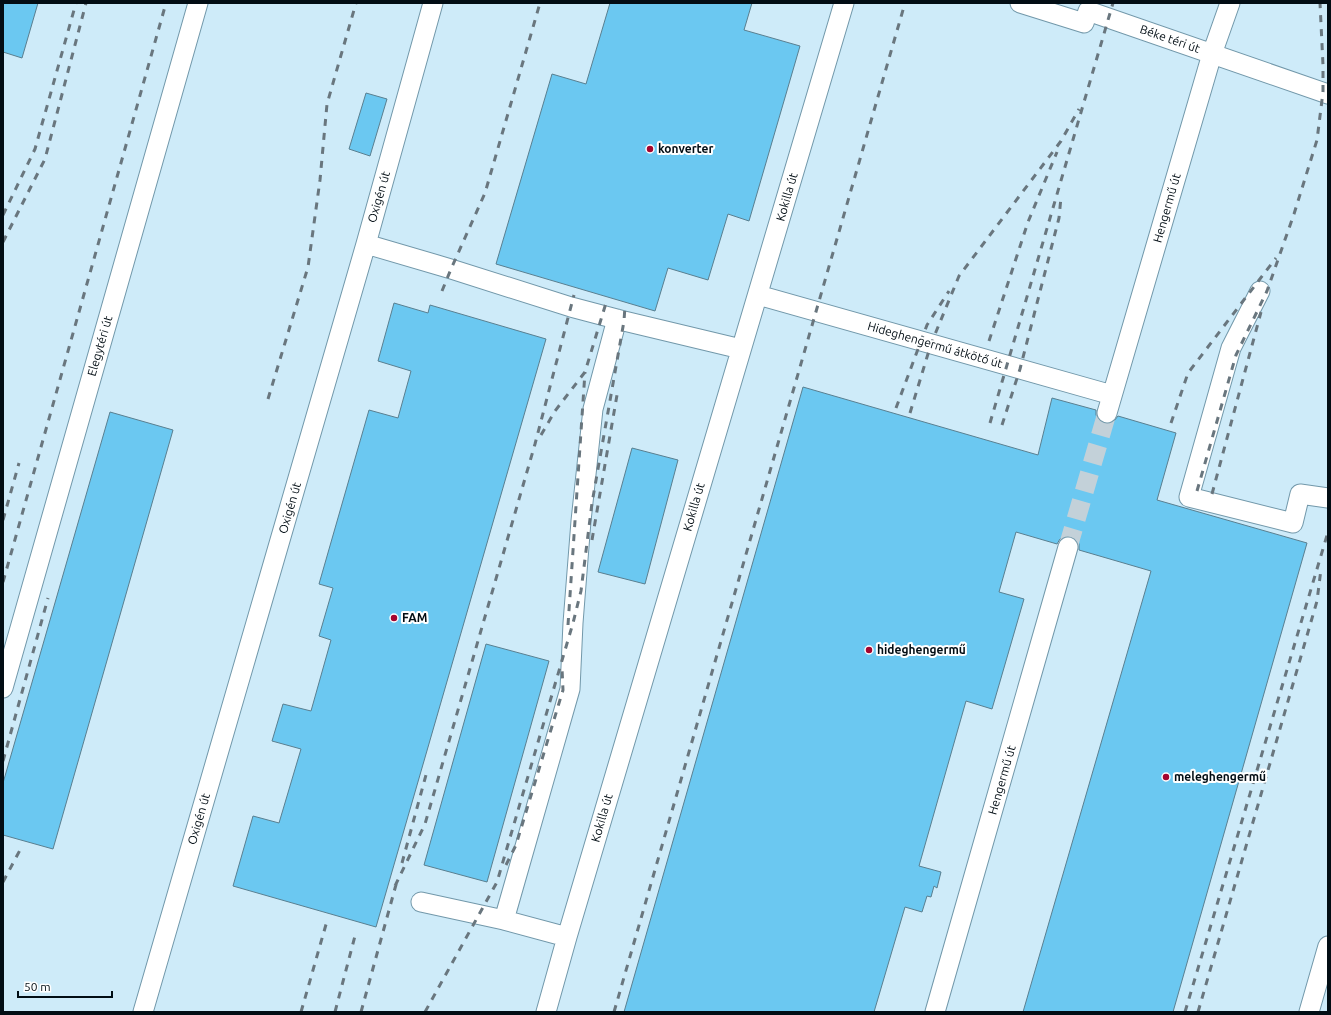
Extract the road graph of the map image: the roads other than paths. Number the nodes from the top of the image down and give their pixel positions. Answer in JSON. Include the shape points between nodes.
{"nodes":[{"id":1,"x":198,"y":3,"type":"edge"},
{"id":2,"x":433,"y":3,"type":"edge"},
{"id":3,"x":844,"y":3,"type":"edge"},
{"id":4,"x":1020,"y":3,"type":"edge"},
{"id":5,"x":1230,"y":3,"type":"edge"},
{"id":6,"x":1089,"y":7,"type":"edge"},
{"id":7,"x":1212,"y":54,"type":"junction"},
{"id":8,"x":1328,"y":94,"type":"edge"},
{"id":9,"x":366,"y":244,"type":"junction"},
{"id":10,"x":1260,"y":291,"type":"dead end"},
{"id":11,"x":758,"y":295,"type":"junction"},
{"id":12,"x":617,"y":319,"type":"junction"},
{"id":13,"x":741,"y":349,"type":"junction"},
{"id":14,"x":1112,"y":395,"type":"junction"},
{"id":15,"x":1107,"y":413,"type":"tunnel mouth"},
{"id":16,"x":1328,"y":498,"type":"edge"},
{"id":17,"x":1068,"y":547,"type":"tunnel mouth"},
{"id":18,"x":3,"y":688,"type":"edge"},
{"id":19,"x":421,"y":902,"type":"dead end"},
{"id":20,"x":504,"y":920,"type":"junction"},
{"id":21,"x":567,"y":936,"type":"junction"},
{"id":22,"x":1328,"y":946,"type":"edge"},
{"id":23,"x":143,"y":1012,"type":"edge"},
{"id":24,"x":546,"y":1012,"type":"edge"},
{"id":25,"x":935,"y":1012,"type":"edge"},
{"id":26,"x":1309,"y":1012,"type":"edge"}],
"edges":[{"from":1,"to":18,"type":"lane","name":"Elegytéri út"},
{"from":2,"to":9,"type":"lane","name":"Oxigén út"},
{"from":3,"to":11,"type":"lane","name":"Kokilla út"},
{"from":4,"to":6,"type":"lane","name":"Béke téri út","via":[[1084,23]]},
{"from":5,"to":7,"type":"lane","name":"Hengermű út"},
{"from":6,"to":7,"type":"lane","name":"Béke téri út"},
{"from":7,"to":8,"type":"lane","name":"Béke téri út"},
{"from":7,"to":14,"type":"lane","name":"Hengermű út"},
{"from":9,"to":12,"type":"lane"},
{"from":9,"to":23,"type":"lane","name":"Oxigén út"},
{"from":10,"to":16,"type":"lane","via":[[1231,348],[1189,497],[1293,523],[1300,494]]},
{"from":11,"to":13,"type":"lane","name":"Kokilla út"},
{"from":11,"to":14,"type":"lane","name":"Hideghengermű átkötő út"},
{"from":12,"to":13,"type":"lane"},
{"from":12,"to":20,"type":"lane","via":[[593,409],[573,615],[570,689]]},
{"from":13,"to":21,"type":"lane","name":"Kokilla út"},
{"from":14,"to":15,"type":"lane","name":"Hengermű út"},
{"from":17,"to":25,"type":"lane","name":"Hengermű út"},
{"from":19,"to":20,"type":"lane"},
{"from":20,"to":21,"type":"lane"},
{"from":21,"to":24,"type":"lane","name":"Kokilla út"},
{"from":22,"to":26,"type":"lane"}]}
